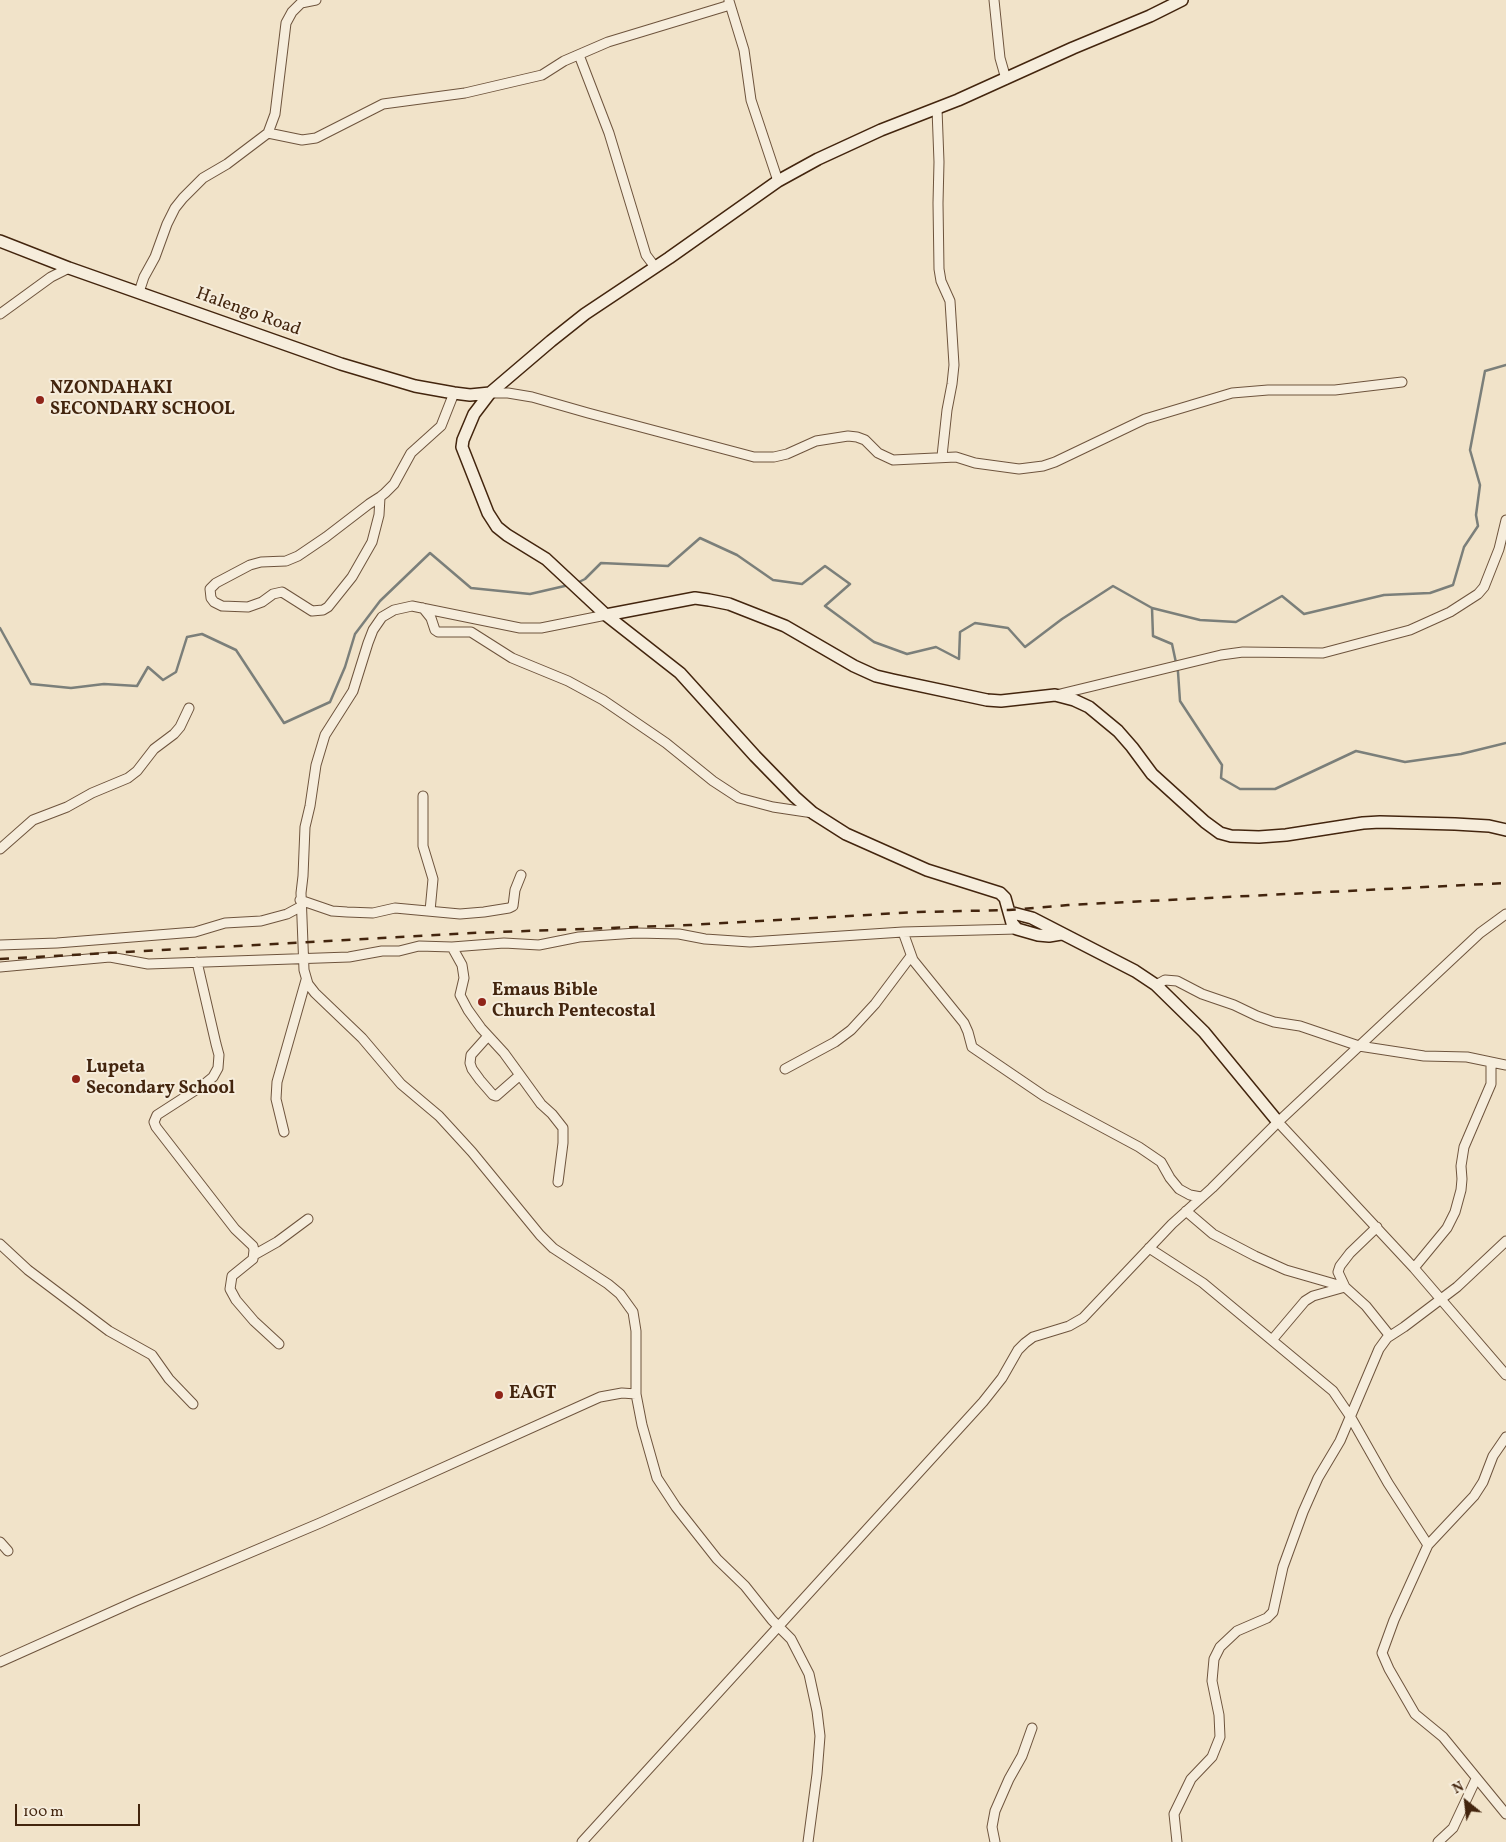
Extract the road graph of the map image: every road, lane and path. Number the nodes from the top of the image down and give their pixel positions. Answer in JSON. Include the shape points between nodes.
{"nodes":[{"id":1,"x":316,"y":0,"type":"edge"},
{"id":2,"x":994,"y":0,"type":"edge"},
{"id":3,"x":1182,"y":0,"type":"edge"},
{"id":4,"x":729,"y":2,"type":"edge"},
{"id":5,"x":578,"y":55,"type":"junction"},
{"id":6,"x":1006,"y":79,"type":"junction"},
{"id":7,"x":937,"y":109,"type":"junction"},
{"id":8,"x":268,"y":133,"type":"junction"},
{"id":9,"x":778,"y":181,"type":"junction"},
{"id":10,"x":0,"y":241,"type":"edge"},
{"id":11,"x":69,"y":268,"type":"junction"},
{"id":12,"x":655,"y":268,"type":"junction"},
{"id":13,"x":139,"y":292,"type":"junction"},
{"id":14,"x":0,"y":314,"type":"edge"},
{"id":15,"x":1402,"y":382,"type":"dead end"},
{"id":16,"x":454,"y":393,"type":"junction"},
{"id":17,"x":490,"y":394,"type":"junction"},
{"id":18,"x":942,"y":456,"type":"junction"},
{"id":19,"x":380,"y":496,"type":"junction"},
{"id":20,"x":1506,"y":520,"type":"edge"},
{"id":21,"x":423,"y":608,"type":"junction"},
{"id":22,"x":602,"y":612,"type":"junction"},
{"id":23,"x":1055,"y":695,"type":"junction"},
{"id":24,"x":189,"y":708,"type":"dead end"},
{"id":25,"x":423,"y":796,"type":"dead end"},
{"id":26,"x":813,"y":813,"type":"junction"},
{"id":27,"x":1506,"y":830,"type":"edge"},
{"id":28,"x":0,"y":849,"type":"edge"},
{"id":29,"x":522,"y":875,"type":"dead end"},
{"id":30,"x":300,"y":903,"type":"junction"},
{"id":31,"x":430,"y":911,"type":"junction"},
{"id":32,"x":1010,"y":912,"type":"junction"},
{"id":33,"x":1506,"y":914,"type":"edge"},
{"id":34,"x":1017,"y":929,"type":"junction"},
{"id":35,"x":903,"y":932,"type":"junction"},
{"id":36,"x":1061,"y":934,"type":"junction"},
{"id":37,"x":0,"y":945,"type":"edge"},
{"id":38,"x":452,"y":947,"type":"junction"},
{"id":39,"x":911,"y":956,"type":"junction"},
{"id":40,"x":303,"y":959,"type":"junction"},
{"id":41,"x":197,"y":962,"type":"junction"},
{"id":42,"x":0,"y":967,"type":"edge"},
{"id":43,"x":306,"y":980,"type":"junction"},
{"id":44,"x":1156,"y":985,"type":"junction"},
{"id":45,"x":488,"y":1036,"type":"junction"},
{"id":46,"x":1359,"y":1046,"type":"junction"},
{"id":47,"x":1491,"y":1062,"type":"junction"},
{"id":48,"x":1506,"y":1065,"type":"edge"},
{"id":49,"x":785,"y":1069,"type":"dead end"},
{"id":50,"x":520,"y":1075,"type":"junction"},
{"id":51,"x":1278,"y":1122,"type":"junction"},
{"id":52,"x":284,"y":1132,"type":"dead end"},
{"id":53,"x":558,"y":1182,"type":"dead end"},
{"id":54,"x":1201,"y":1197,"type":"junction"},
{"id":55,"x":1186,"y":1211,"type":"junction"},
{"id":56,"x":308,"y":1219,"type":"dead end"},
{"id":57,"x":1376,"y":1227,"type":"junction"},
{"id":58,"x":1506,"y":1241,"type":"edge"},
{"id":59,"x":0,"y":1244,"type":"edge"},
{"id":60,"x":1148,"y":1248,"type":"junction"},
{"id":61,"x":254,"y":1255,"type":"junction"},
{"id":62,"x":1414,"y":1268,"type":"junction"},
{"id":63,"x":1345,"y":1287,"type":"junction"},
{"id":64,"x":1441,"y":1298,"type":"junction"},
{"id":65,"x":1390,"y":1336,"type":"junction"},
{"id":66,"x":1272,"y":1340,"type":"junction"},
{"id":67,"x":280,"y":1344,"type":"dead end"},
{"id":68,"x":1506,"y":1375,"type":"edge"},
{"id":69,"x":636,"y":1394,"type":"junction"},
{"id":70,"x":193,"y":1404,"type":"dead end"},
{"id":71,"x":1350,"y":1416,"type":"junction"},
{"id":72,"x":1506,"y":1436,"type":"edge"},
{"id":73,"x":0,"y":1542,"type":"edge"},
{"id":74,"x":1428,"y":1545,"type":"junction"},
{"id":75,"x":8,"y":1551,"type":"dead end"},
{"id":76,"x":778,"y":1626,"type":"junction"},
{"id":77,"x":0,"y":1662,"type":"edge"},
{"id":78,"x":1032,"y":1728,"type":"dead end"},
{"id":79,"x":1476,"y":1779,"type":"junction"},
{"id":80,"x":1506,"y":1814,"type":"edge"},
{"id":81,"x":582,"y":1842,"type":"edge"},
{"id":82,"x":808,"y":1842,"type":"edge"},
{"id":83,"x":996,"y":1842,"type":"edge"},
{"id":84,"x":1177,"y":1842,"type":"edge"},
{"id":85,"x":1438,"y":1842,"type":"edge"}],
"edges":[{"from":1,"to":8,"type":"street","via":[[302,3],[286,23],[275,114]]},
{"from":2,"to":6,"type":"street","via":[[1000,58]]},
{"from":3,"to":6,"type":"street"},
{"from":4,"to":5,"type":"street"},
{"from":4,"to":9,"type":"street","via":[[744,50],[751,100]]},
{"from":5,"to":8,"type":"street","via":[[542,75],[465,93],[383,104],[316,138],[302,140]]},
{"from":5,"to":12,"type":"street","via":[[610,133],[646,255]]},
{"from":6,"to":7,"type":"street"},
{"from":7,"to":9,"type":"street","via":[[856,141]]},
{"from":7,"to":18,"type":"street","via":[[939,269],[950,300],[954,365]]},
{"from":8,"to":13,"type":"street","via":[[203,178],[182,198],[167,224]]},
{"from":9,"to":12,"type":"street"},
{"from":10,"to":11,"type":"street","name":"Halengo Road"},
{"from":11,"to":13,"type":"street","name":"Halengo Road"},
{"from":11,"to":14,"type":"street"},
{"from":12,"to":17,"type":"street","via":[[585,314]]},
{"from":13,"to":16,"type":"street","name":"Halengo Road","via":[[341,364],[415,386]]},
{"from":15,"to":18,"type":"street","via":[[1335,390],[1225,394],[1145,419],[1055,462],[1032,468],[1000,467]]},
{"from":16,"to":17,"type":"street","name":"Halengo Road"},
{"from":16,"to":19,"type":"street","via":[[441,426],[412,453],[394,484]]},
{"from":17,"to":18,"type":"street","via":[[532,397],[754,456],[774,457],[816,441],[848,436],[857,436],[893,460]]},
{"from":17,"to":22,"type":"street","via":[[474,414],[462,447],[488,513],[497,527],[546,558]]},
{"from":19,"to":19,"type":"street","via":[[376,528],[368,550],[348,583],[328,607],[312,611],[282,592],[248,608],[222,606],[211,598],[210,589],[216,583],[250,565],[286,561],[298,556]]},
{"from":20,"to":23,"type":"street","via":[[1499,549],[1484,586],[1471,600],[1432,621],[1394,635],[1323,653],[1243,652],[1220,655]]},
{"from":21,"to":22,"type":"street","via":[[520,628],[541,628]]},
{"from":21,"to":26,"type":"street","via":[[438,632],[471,632],[512,658],[568,681],[603,700],[739,798]]},
{"from":21,"to":30,"type":"street","via":[[412,606],[394,610],[379,621],[368,643],[353,691],[325,735],[305,826]]},
{"from":22,"to":23,"type":"street","via":[[696,598],[709,600],[785,626],[854,666],[893,680],[987,700]]},
{"from":22,"to":26,"type":"street","via":[[680,673],[755,756]]},
{"from":23,"to":27,"type":"street","via":[[1074,700],[1098,714],[1123,735],[1163,784],[1220,833],[1259,837],[1380,822],[1464,824]]},
{"from":24,"to":28,"type":"street","via":[[174,734],[154,749],[128,778],[67,808],[33,820]]},
{"from":25,"to":31,"type":"street","via":[[423,846],[433,879]]},
{"from":26,"to":32,"type":"street","via":[[846,834],[927,870],[997,892],[1004,898]]},
{"from":29,"to":31,"type":"street","via":[[511,908],[460,914]]},
{"from":30,"to":31,"type":"street","via":[[347,912],[373,913],[395,908]]},
{"from":30,"to":37,"type":"street","via":[[287,914],[261,921],[225,923],[195,932]]},
{"from":30,"to":40,"type":"street"},
{"from":32,"to":34,"type":"street"},
{"from":32,"to":36,"type":"street","via":[[1032,918]]},
{"from":33,"to":46,"type":"street","via":[[1480,933]]},
{"from":34,"to":35,"type":"street"},
{"from":34,"to":36,"type":"street","via":[[1038,935]]},
{"from":35,"to":38,"type":"street","via":[[750,942],[643,933],[579,937],[539,945],[504,943]]},
{"from":35,"to":39,"type":"street"},
{"from":36,"to":44,"type":"street"},
{"from":38,"to":40,"type":"street","via":[[419,946],[349,957]]},
{"from":38,"to":45,"type":"street","via":[[462,965],[464,978],[460,995]]},
{"from":39,"to":49,"type":"street","via":[[851,1030]]},
{"from":39,"to":54,"type":"street","via":[[964,1023],[972,1048],[1038,1092],[1139,1147],[1161,1162],[1179,1189]]},
{"from":40,"to":41,"type":"street"},
{"from":40,"to":43,"type":"street"},
{"from":41,"to":42,"type":"street","via":[[148,964],[110,958]]},
{"from":41,"to":61,"type":"street","via":[[218,1050],[218,1068],[213,1077],[157,1115],[154,1122],[235,1229],[253,1246]]},
{"from":43,"to":52,"type":"street","via":[[276,1090]]},
{"from":43,"to":69,"type":"street","via":[[401,1084],[439,1116],[553,1248],[608,1284],[627,1302],[633,1312],[636,1331]]},
{"from":44,"to":46,"type":"street","via":[[1165,980],[1177,981],[1257,1016],[1300,1026]]},
{"from":44,"to":51,"type":"street","via":[[1204,1032]]},
{"from":45,"to":50,"type":"street"},
{"from":45,"to":50,"type":"street","via":[[472,1055],[470,1063],[493,1096]]},
{"from":46,"to":47,"type":"street"},
{"from":46,"to":51,"type":"street"},
{"from":47,"to":48,"type":"street"},
{"from":47,"to":62,"type":"street","via":[[1491,1084],[1464,1147],[1461,1190],[1455,1212],[1442,1234]]},
{"from":50,"to":53,"type":"street","via":[[563,1128]]},
{"from":51,"to":54,"type":"street"},
{"from":51,"to":57,"type":"street"},
{"from":54,"to":55,"type":"street"},
{"from":55,"to":60,"type":"street"},
{"from":55,"to":63,"type":"street","via":[[1213,1234],[1255,1256],[1286,1270]]},
{"from":56,"to":61,"type":"street"},
{"from":57,"to":62,"type":"street"},
{"from":57,"to":63,"type":"street","via":[[1340,1266],[1338,1272]]},
{"from":58,"to":64,"type":"street"},
{"from":59,"to":70,"type":"street","via":[[28,1270],[109,1331],[152,1355],[172,1383]]},
{"from":60,"to":66,"type":"street","via":[[1190,1274]]},
{"from":60,"to":76,"type":"street","via":[[1083,1318],[1034,1337],[1018,1350],[983,1402]]},
{"from":61,"to":67,"type":"street","via":[[232,1276],[230,1289],[254,1321]]},
{"from":62,"to":64,"type":"street"},
{"from":63,"to":65,"type":"street","via":[[1366,1306]]},
{"from":63,"to":66,"type":"street","via":[[1305,1300]]},
{"from":64,"to":65,"type":"street"},
{"from":64,"to":68,"type":"street"},
{"from":65,"to":71,"type":"street","via":[[1379,1348]]},
{"from":66,"to":71,"type":"street","via":[[1333,1391]]},
{"from":69,"to":76,"type":"street","via":[[653,1467],[662,1488],[717,1558]]},
{"from":69,"to":77,"type":"street","via":[[600,1397],[312,1527]]},
{"from":71,"to":74,"type":"street"},
{"from":71,"to":84,"type":"street","via":[[1303,1512],[1283,1567],[1273,1612],[1268,1618],[1237,1630],[1227,1638],[1214,1659],[1212,1681],[1220,1737],[1216,1750],[1191,1779],[1174,1814]]},
{"from":72,"to":74,"type":"street","via":[[1474,1496]]},
{"from":73,"to":75,"type":"street"},
{"from":74,"to":79,"type":"street","via":[[1382,1653],[1415,1714],[1443,1737]]},
{"from":76,"to":81,"type":"street"},
{"from":76,"to":82,"type":"street","via":[[791,1639],[804,1663],[818,1711],[819,1761]]},
{"from":78,"to":83,"type":"street","via":[[995,1811],[992,1827]]},
{"from":79,"to":80,"type":"street"},
{"from":79,"to":85,"type":"street","via":[[1453,1828]]}]}
